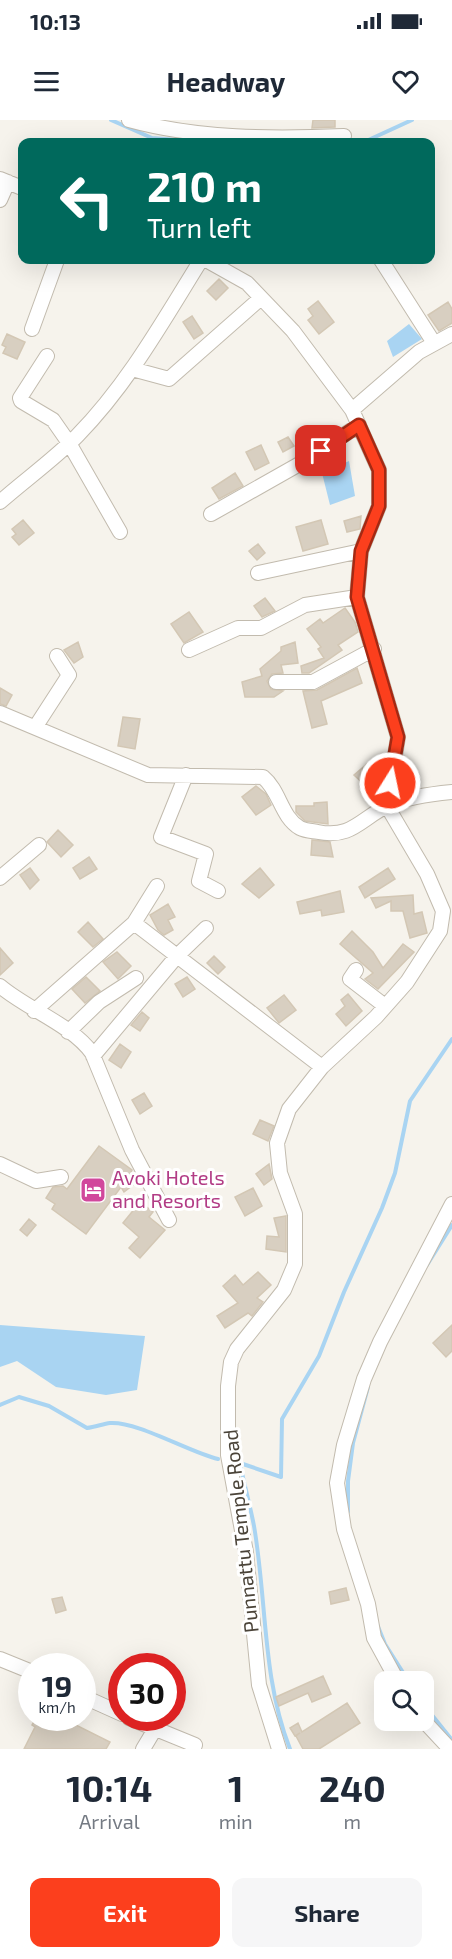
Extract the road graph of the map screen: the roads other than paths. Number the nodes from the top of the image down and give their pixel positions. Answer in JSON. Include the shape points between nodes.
{"nodes":[{"id":1,"x":129,"y":120,"type":"edge"},
{"id":2,"x":344,"y":136,"type":"dead end"},
{"id":3,"x":4,"y":180,"type":"edge"},
{"id":4,"x":18,"y":186,"type":"edge"},
{"id":5,"x":0,"y":200,"type":"edge"},
{"id":6,"x":56,"y":264,"type":"edge"},
{"id":7,"x":200,"y":264,"type":"edge"},
{"id":8,"x":211,"y":264,"type":"edge"},
{"id":9,"x":384,"y":264,"type":"edge"},
{"id":10,"x":261,"y":298,"type":"junction"},
{"id":11,"x":32,"y":329,"type":"dead end"},
{"id":12,"x":446,"y":340,"type":"edge"},
{"id":13,"x":47,"y":356,"type":"dead end"},
{"id":14,"x":132,"y":369,"type":"junction"},
{"id":15,"x":352,"y":410,"type":"junction"},
{"id":16,"x":359,"y":425,"type":"junction"},
{"id":17,"x":69,"y":442,"type":"junction"},
{"id":18,"x":0,"y":502,"type":"edge"},
{"id":19,"x":211,"y":514,"type":"dead end"},
{"id":20,"x":120,"y":532,"type":"dead end"},
{"id":21,"x":361,"y":551,"type":"junction"},
{"id":22,"x":258,"y":573,"type":"dead end"},
{"id":23,"x":357,"y":597,"type":"junction"},
{"id":24,"x":374,"y":649,"type":"junction"},
{"id":25,"x":189,"y":650,"type":"dead end"},
{"id":26,"x":57,"y":656,"type":"dead end"},
{"id":27,"x":276,"y":682,"type":"dead end"},
{"id":28,"x":0,"y":713,"type":"edge"},
{"id":29,"x":36,"y":726,"type":"junction"},
{"id":30,"x":186,"y":775,"type":"junction"},
{"id":31,"x":452,"y":792,"type":"edge"},
{"id":32,"x":387,"y":806,"type":"junction"},
{"id":33,"x":39,"y":845,"type":"dead end"},
{"id":34,"x":0,"y":878,"type":"edge"},
{"id":35,"x":156,"y":885,"type":"dead end"},
{"id":36,"x":218,"y":891,"type":"dead end"},
{"id":37,"x":448,"y":911,"type":"edge"},
{"id":38,"x":134,"y":923,"type":"junction"},
{"id":39,"x":206,"y":928,"type":"dead end"},
{"id":40,"x":177,"y":956,"type":"junction"},
{"id":41,"x":356,"y":970,"type":"dead end"},
{"id":42,"x":136,"y":978,"type":"dead end"},
{"id":43,"x":0,"y":986,"type":"edge"},
{"id":44,"x":385,"y":1006,"type":"junction"},
{"id":45,"x":34,"y":1011,"type":"junction"},
{"id":46,"x":68,"y":1032,"type":"junction"},
{"id":47,"x":93,"y":1056,"type":"junction"},
{"id":48,"x":322,"y":1067,"type":"junction"},
{"id":49,"x":0,"y":1164,"type":"edge"},
{"id":50,"x":61,"y":1177,"type":"dead end"},
{"id":51,"x":452,"y":1204,"type":"edge"},
{"id":52,"x":169,"y":1220,"type":"dead end"},
{"id":53,"x":0,"y":1659,"type":"edge"},
{"id":54,"x":18,"y":1666,"type":"edge"},
{"id":55,"x":392,"y":1671,"type":"edge"},
{"id":56,"x":154,"y":1731,"type":"edge"},
{"id":57,"x":158,"y":1731,"type":"edge"},
{"id":58,"x":433,"y":1731,"type":"edge"},
{"id":59,"x":195,"y":1745,"type":"dead end"},
{"id":60,"x":143,"y":1749,"type":"edge"},
{"id":61,"x":279,"y":1749,"type":"edge"},
{"id":62,"x":450,"y":1749,"type":"edge"}],
"edges":[{"from":1,"to":2,"type":"street","via":[[159,128],[264,138]]},
{"from":3,"to":4,"type":"street"},
{"from":3,"to":5,"type":"street"},
{"from":6,"to":11,"type":"street"},
{"from":7,"to":14,"type":"street"},
{"from":8,"to":10,"type":"street","via":[[247,283]]},
{"from":9,"to":12,"type":"street"},
{"from":10,"to":14,"type":"street","via":[[169,379]]},
{"from":10,"to":15,"type":"street","via":[[293,331]]},
{"from":12,"to":15,"type":"street","via":[[419,352]]},
{"from":13,"to":17,"type":"street","via":[[20,398],[53,420]]},
{"from":14,"to":17,"type":"street"},
{"from":15,"to":16,"type":"street"},
{"from":16,"to":19,"type":"street"},
{"from":16,"to":21,"type":"street","via":[[379,470],[379,506]]},
{"from":17,"to":18,"type":"street"},
{"from":17,"to":20,"type":"street"},
{"from":21,"to":22,"type":"street"},
{"from":21,"to":23,"type":"street"},
{"from":23,"to":24,"type":"street"},
{"from":23,"to":25,"type":"street","via":[[305,605],[261,628],[238,628]]},
{"from":24,"to":27,"type":"street","via":[[313,681]]},
{"from":24,"to":32,"type":"street","via":[[398,737]]},
{"from":26,"to":29,"type":"street","via":[[69,675]]},
{"from":28,"to":29,"type":"street"},
{"from":29,"to":30,"type":"street","via":[[148,775]]},
{"from":30,"to":32,"type":"street","via":[[263,777],[273,785],[288,819],[302,829],[326,834],[345,833]]},
{"from":30,"to":36,"type":"street","via":[[161,837],[207,854],[199,881]]},
{"from":31,"to":32,"type":"street"},
{"from":32,"to":37,"type":"street","name":"Punnattu Temple Road"},
{"from":33,"to":34,"type":"street"},
{"from":35,"to":38,"type":"street"},
{"from":37,"to":44,"type":"street","name":"Punnattu Temple Road","via":[[407,982]]},
{"from":38,"to":40,"type":"street"},
{"from":38,"to":45,"type":"street"},
{"from":39,"to":40,"type":"street"},
{"from":40,"to":47,"type":"street"},
{"from":40,"to":48,"type":"street"},
{"from":41,"to":44,"type":"street","via":[[350,979]]},
{"from":42,"to":46,"type":"street","via":[[99,1002]]},
{"from":43,"to":45,"type":"street"},
{"from":44,"to":48,"type":"street","name":"Punnattu Temple Road"},
{"from":45,"to":46,"type":"street"},
{"from":46,"to":47,"type":"street","via":[[82,1040]]},
{"from":47,"to":52,"type":"street","via":[[132,1150]]},
{"from":48,"to":61,"type":"street","name":"Punnattu Temple Road","via":[[289,1109],[277,1143],[280,1173],[295,1214],[295,1264],[284,1290],[237,1349],[228,1386],[228,1455],[246,1552],[259,1685]]},
{"from":49,"to":50,"type":"street","via":[[36,1181]]},
{"from":51,"to":55,"type":"street","via":[[364,1379],[336,1483],[344,1529],[368,1604],[374,1638]]},
{"from":53,"to":54,"type":"street"},
{"from":56,"to":60,"type":"street"},
{"from":57,"to":59,"type":"street"},
{"from":58,"to":62,"type":"street"}]}
